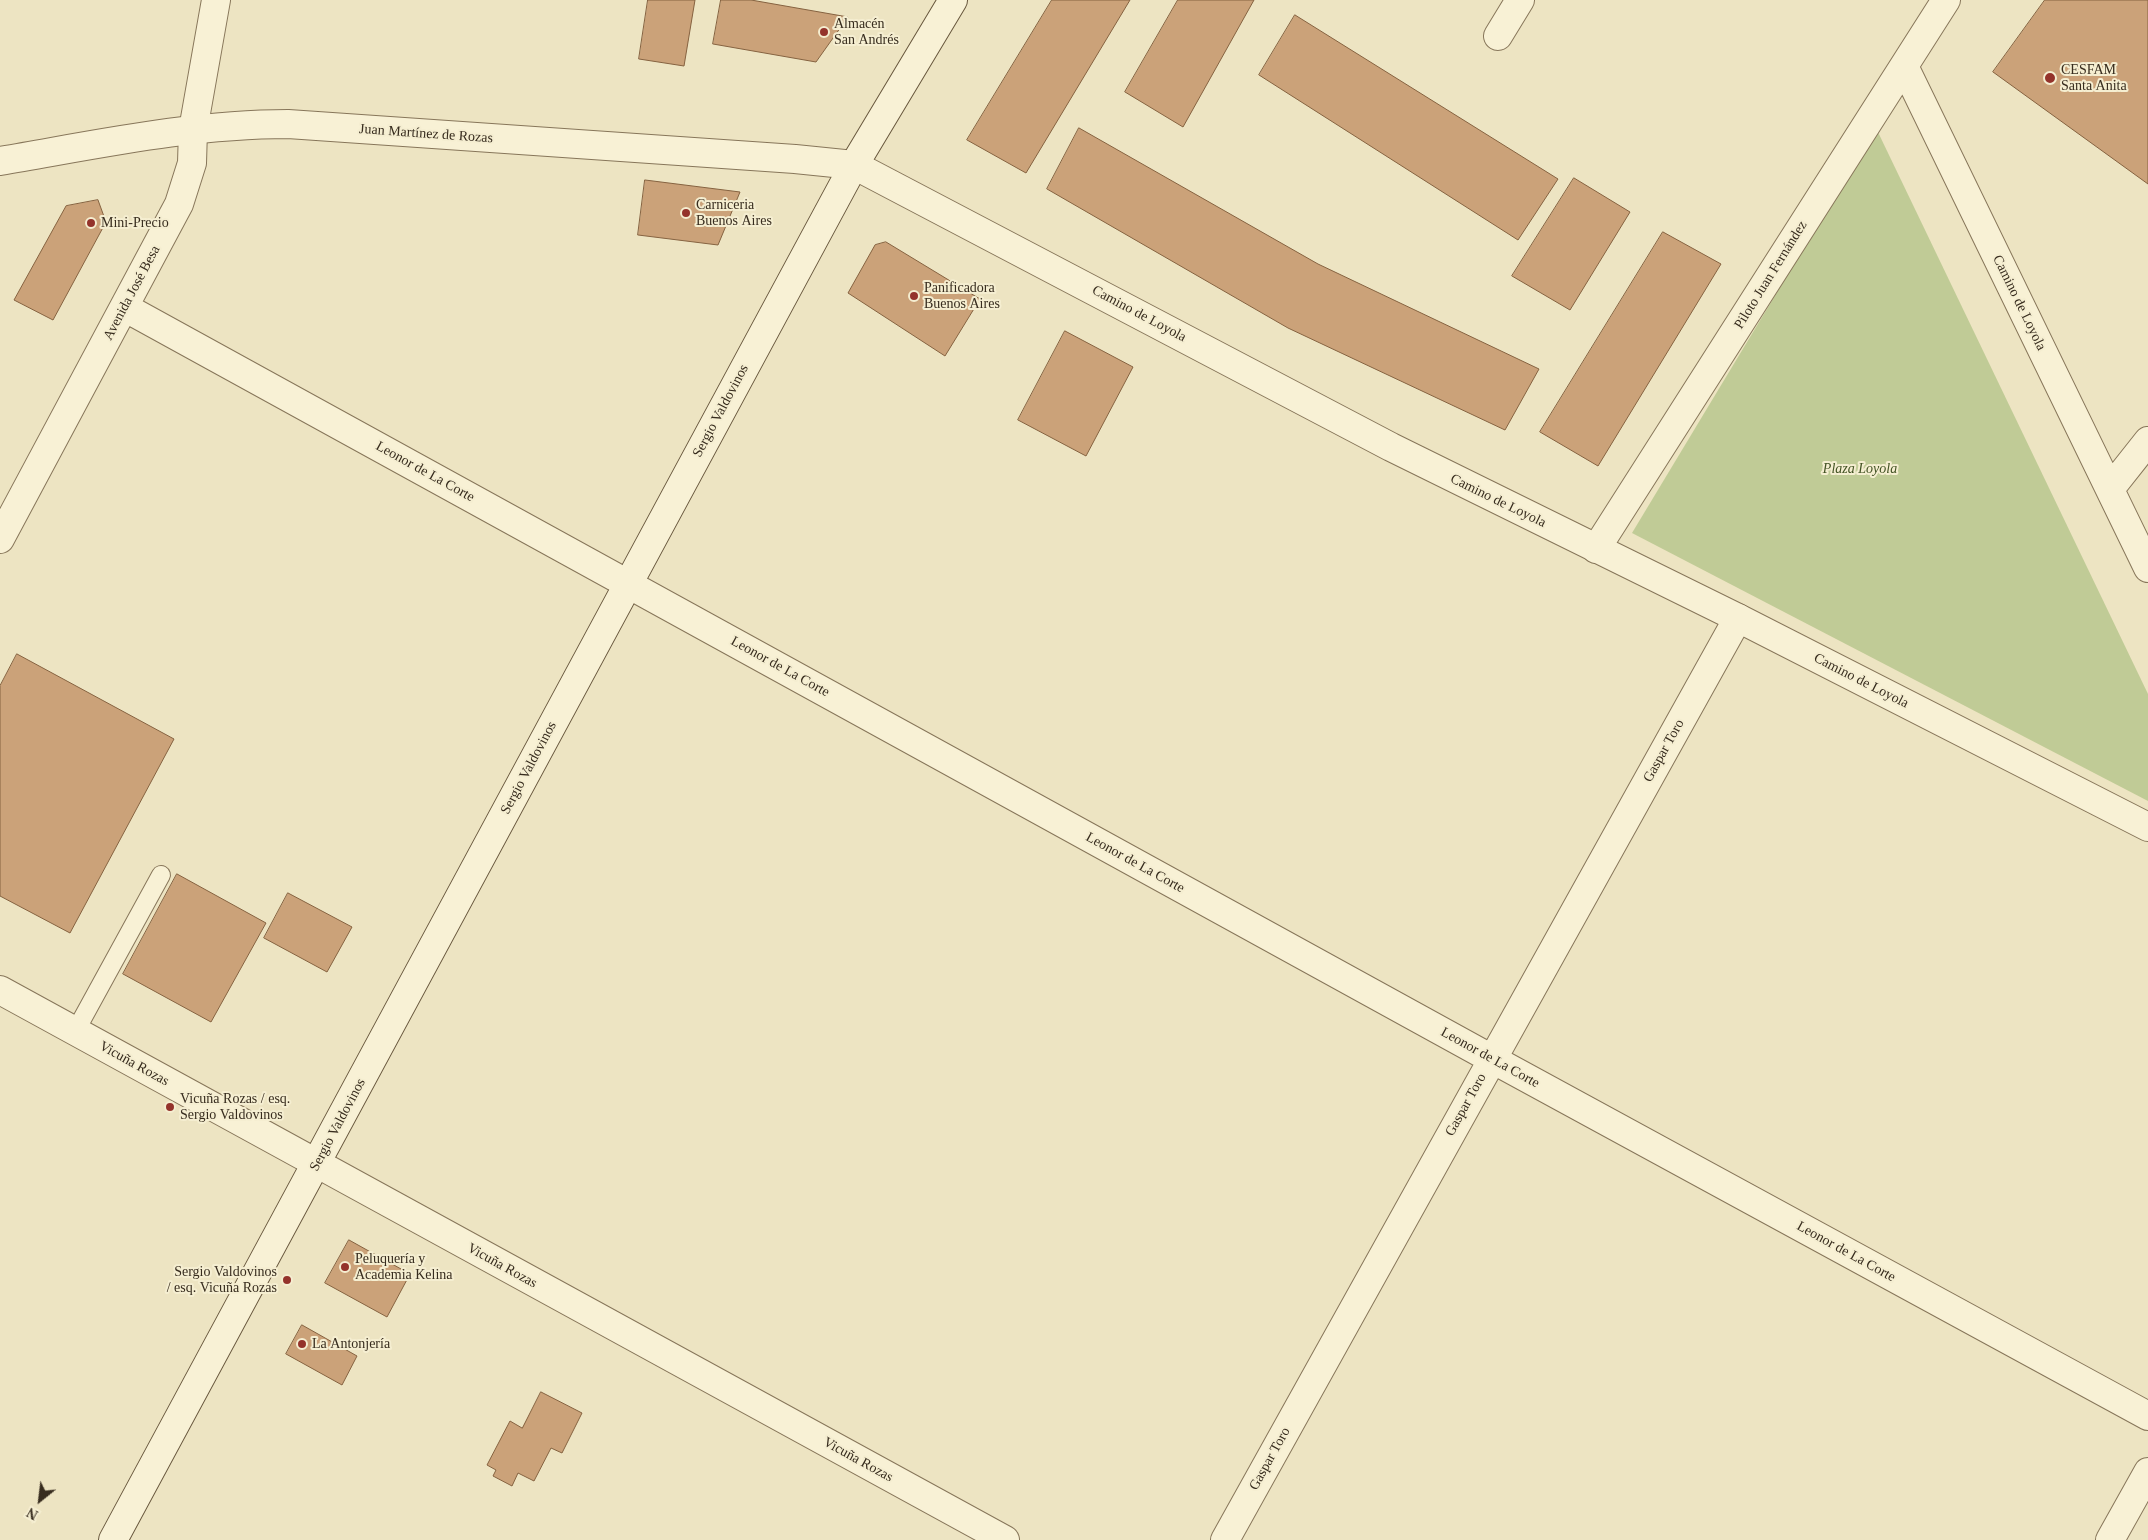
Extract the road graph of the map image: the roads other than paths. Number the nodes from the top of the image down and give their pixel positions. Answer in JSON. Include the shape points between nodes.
{"nodes":[{"id":1,"x":216,"y":0,"type":"edge"},
{"id":2,"x":953,"y":0,"type":"edge"},
{"id":3,"x":1520,"y":0,"type":"edge"},
{"id":4,"x":1946,"y":0,"type":"edge"},
{"id":5,"x":1498,"y":36,"type":"dead end"},
{"id":6,"x":1904,"y":66,"type":"junction"},
{"id":7,"x":193,"y":130,"type":"junction"},
{"id":8,"x":0,"y":161,"type":"edge"},
{"id":9,"x":854,"y":165,"type":"junction"},
{"id":10,"x":124,"y":307,"type":"junction"},
{"id":11,"x":2148,"y":441,"type":"edge"},
{"id":12,"x":2110,"y":489,"type":"junction"},
{"id":13,"x":0,"y":539,"type":"edge"},
{"id":14,"x":1596,"y":549,"type":"junction"},
{"id":15,"x":2148,"y":568,"type":"edge"},
{"id":16,"x":628,"y":584,"type":"junction"},
{"id":17,"x":1738,"y":618,"type":"junction"},
{"id":18,"x":2148,"y":827,"type":"edge"},
{"id":19,"x":161,"y":875,"type":"dead end"},
{"id":20,"x":0,"y":990,"type":"edge"},
{"id":21,"x":75,"y":1032,"type":"junction"},
{"id":22,"x":1492,"y":1059,"type":"junction"},
{"id":23,"x":316,"y":1165,"type":"junction"},
{"id":24,"x":2148,"y":1416,"type":"edge"},
{"id":25,"x":2148,"y":1472,"type":"edge"},
{"id":26,"x":113,"y":1540,"type":"edge"},
{"id":27,"x":1005,"y":1540,"type":"edge"},
{"id":28,"x":1225,"y":1540,"type":"edge"},
{"id":29,"x":2110,"y":1540,"type":"edge"}],
"edges":[{"from":1,"to":7,"type":"street","name":"Avenida José Besa"},
{"from":2,"to":9,"type":"street","name":"Sergio Valdovinos"},
{"from":3,"to":5,"type":"street"},
{"from":4,"to":6,"type":"street","name":"Piloto Juan Fernández"},
{"from":6,"to":12,"type":"street","name":"Camino de Loyola"},
{"from":6,"to":14,"type":"street","name":"Piloto Juan Fernández"},
{"from":7,"to":8,"type":"street","name":"Juan Martínez de Rozas"},
{"from":7,"to":9,"type":"street","name":"Juan Martínez de Rozas","via":[[288,124]]},
{"from":7,"to":10,"type":"street","name":"Avenida José Besa","via":[[192,163],[182,197]]},
{"from":9,"to":14,"type":"street","name":"Camino de Loyola","via":[[1391,447]]},
{"from":9,"to":16,"type":"street","name":"Sergio Valdovinos"},
{"from":10,"to":13,"type":"street","name":"Avenida José Besa"},
{"from":10,"to":16,"type":"street","name":"Leonor de La Corte"},
{"from":11,"to":12,"type":"street"},
{"from":12,"to":15,"type":"street","name":"Camino de Loyola"},
{"from":14,"to":17,"type":"street","name":"Camino de Loyola"},
{"from":16,"to":22,"type":"street","name":"Leonor de La Corte"},
{"from":16,"to":23,"type":"street","name":"Sergio Valdovinos"},
{"from":17,"to":18,"type":"street","name":"Camino de Loyola"},
{"from":17,"to":22,"type":"street","name":"Gaspar Toro"},
{"from":19,"to":21,"type":"lane"},
{"from":20,"to":21,"type":"street","name":"Vicuña Rozas"},
{"from":21,"to":23,"type":"street","name":"Vicuña Rozas"},
{"from":22,"to":24,"type":"street","name":"Leonor de La Corte"},
{"from":22,"to":28,"type":"street","name":"Gaspar Toro"},
{"from":23,"to":26,"type":"street","name":"Sergio Valdovinos"},
{"from":23,"to":27,"type":"street","name":"Vicuña Rozas"},
{"from":25,"to":29,"type":"street"}]}
